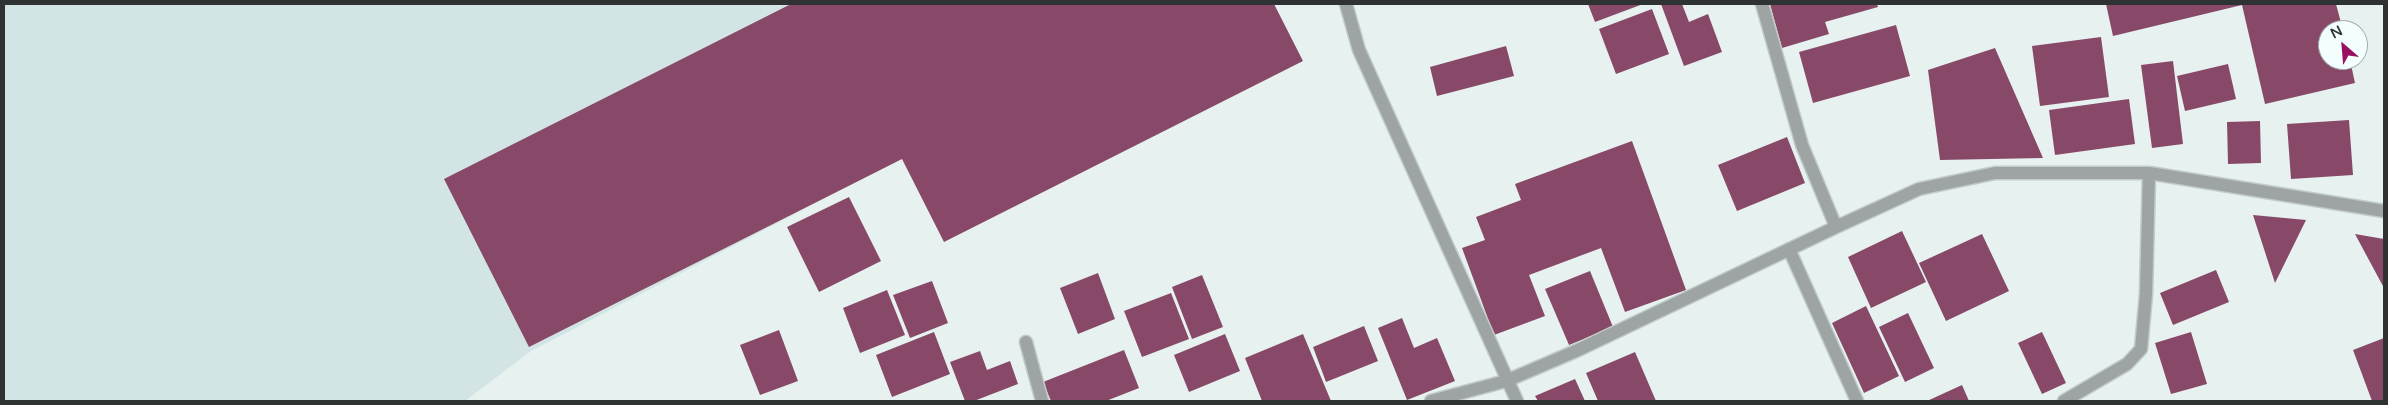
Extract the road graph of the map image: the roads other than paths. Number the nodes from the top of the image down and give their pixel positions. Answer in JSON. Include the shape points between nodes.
{"nodes":[{"id":1,"x":1346,"y":4,"type":"edge"},
{"id":2,"x":1762,"y":4,"type":"edge"},
{"id":3,"x":2149,"y":173,"type":"junction"},
{"id":4,"x":2384,"y":211,"type":"edge"},
{"id":5,"x":1836,"y":226,"type":"junction"},
{"id":6,"x":1789,"y":250,"type":"junction"},
{"id":7,"x":1026,"y":342,"type":"dead end"},
{"id":8,"x":1506,"y":381,"type":"junction"},
{"id":9,"x":2073,"y":400,"type":"edge"},
{"id":10,"x":1042,"y":401,"type":"edge"},
{"id":11,"x":1431,"y":401,"type":"edge"},
{"id":12,"x":1517,"y":401,"type":"edge"},
{"id":13,"x":1857,"y":401,"type":"edge"}],
"edges":[{"from":1,"to":8,"type":"street","via":[[1359,50]]},
{"from":2,"to":5,"type":"street","via":[[1802,146]]},
{"from":3,"to":4,"type":"street"},
{"from":3,"to":5,"type":"street","via":[[1995,173],[1919,189]]},
{"from":3,"to":9,"type":"street","via":[[2141,349],[2127,364]]},
{"from":5,"to":6,"type":"street"},
{"from":6,"to":8,"type":"street"},
{"from":6,"to":13,"type":"street"},
{"from":7,"to":10,"type":"street"},
{"from":8,"to":11,"type":"street"},
{"from":8,"to":12,"type":"street"}]}
